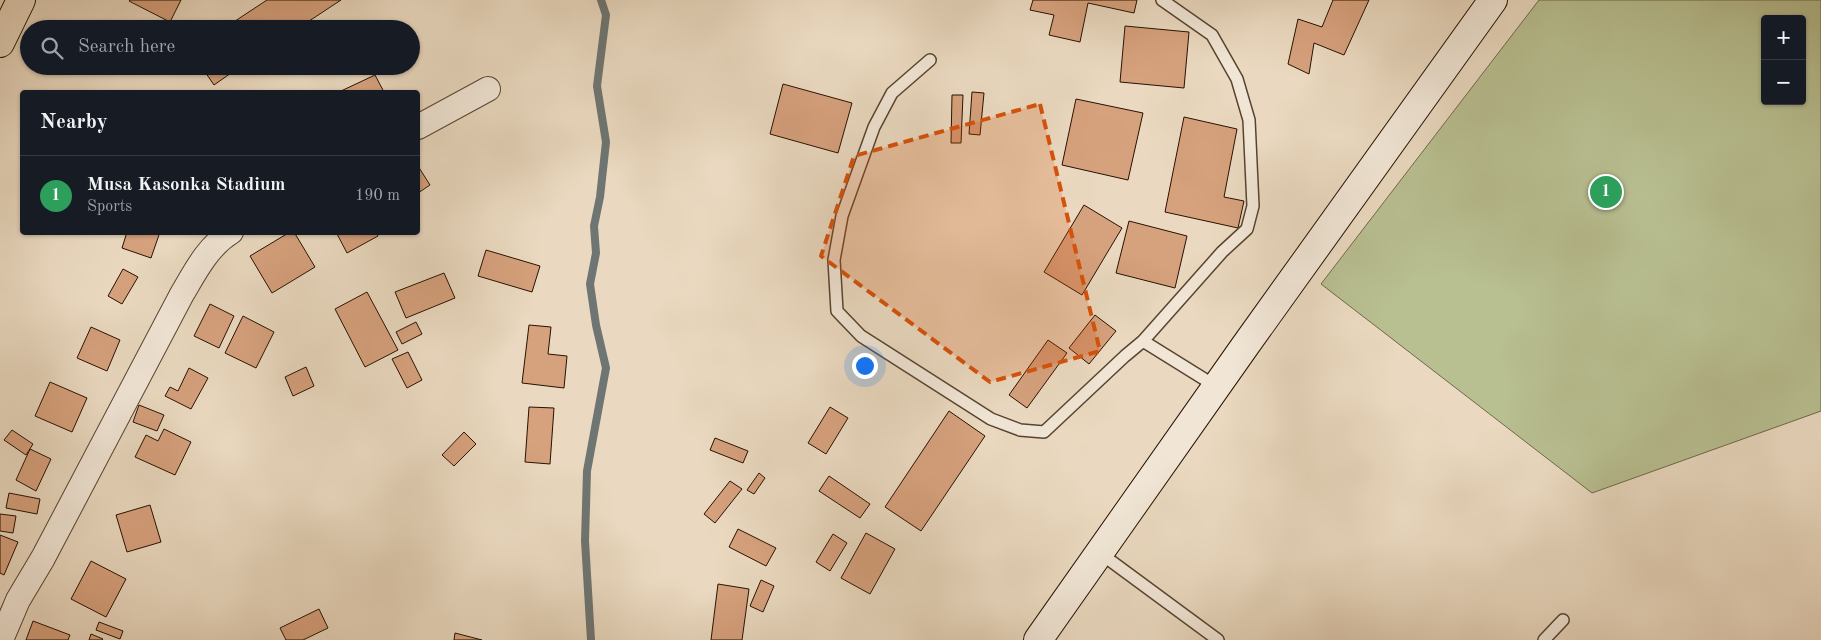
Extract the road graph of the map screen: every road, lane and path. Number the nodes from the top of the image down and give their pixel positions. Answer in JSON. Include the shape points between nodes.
{"nodes":[{"id":1,"x":21,"y":0,"type":"edge"},
{"id":2,"x":1162,"y":0,"type":"edge"},
{"id":3,"x":1493,"y":0,"type":"edge"},
{"id":4,"x":0,"y":42,"type":"edge"},
{"id":5,"x":930,"y":60,"type":"dead end"},
{"id":6,"x":488,"y":89,"type":"dead end"},
{"id":7,"x":420,"y":126,"type":"edge"},
{"id":8,"x":226,"y":235,"type":"edge"},
{"id":9,"x":1143,"y":341,"type":"junction"},
{"id":10,"x":1217,"y":387,"type":"junction"},
{"id":11,"x":1100,"y":553,"type":"junction"},
{"id":12,"x":1563,"y":620,"type":"dead end"},
{"id":13,"x":1,"y":640,"type":"edge"},
{"id":14,"x":1038,"y":640,"type":"edge"},
{"id":15,"x":1218,"y":640,"type":"edge"},
{"id":16,"x":1544,"y":640,"type":"edge"}],
"edges":[{"from":1,"to":4,"type":"highway"},
{"from":2,"to":9,"type":"lane","via":[[1212,36],[1237,79],[1249,120],[1253,206],[1247,228]]},
{"from":3,"to":10,"type":"street"},
{"from":5,"to":9,"type":"lane","via":[[892,92],[874,127],[842,216],[834,260],[837,310],[861,336],[991,419],[1020,430],[1044,432]]},
{"from":6,"to":7,"type":"street"},
{"from":8,"to":13,"type":"street","via":[[201,262],[182,294],[18,600]]},
{"from":9,"to":10,"type":"lane"},
{"from":10,"to":11,"type":"street"},
{"from":11,"to":14,"type":"street"},
{"from":11,"to":15,"type":"lane"},
{"from":12,"to":16,"type":"lane"}]}
